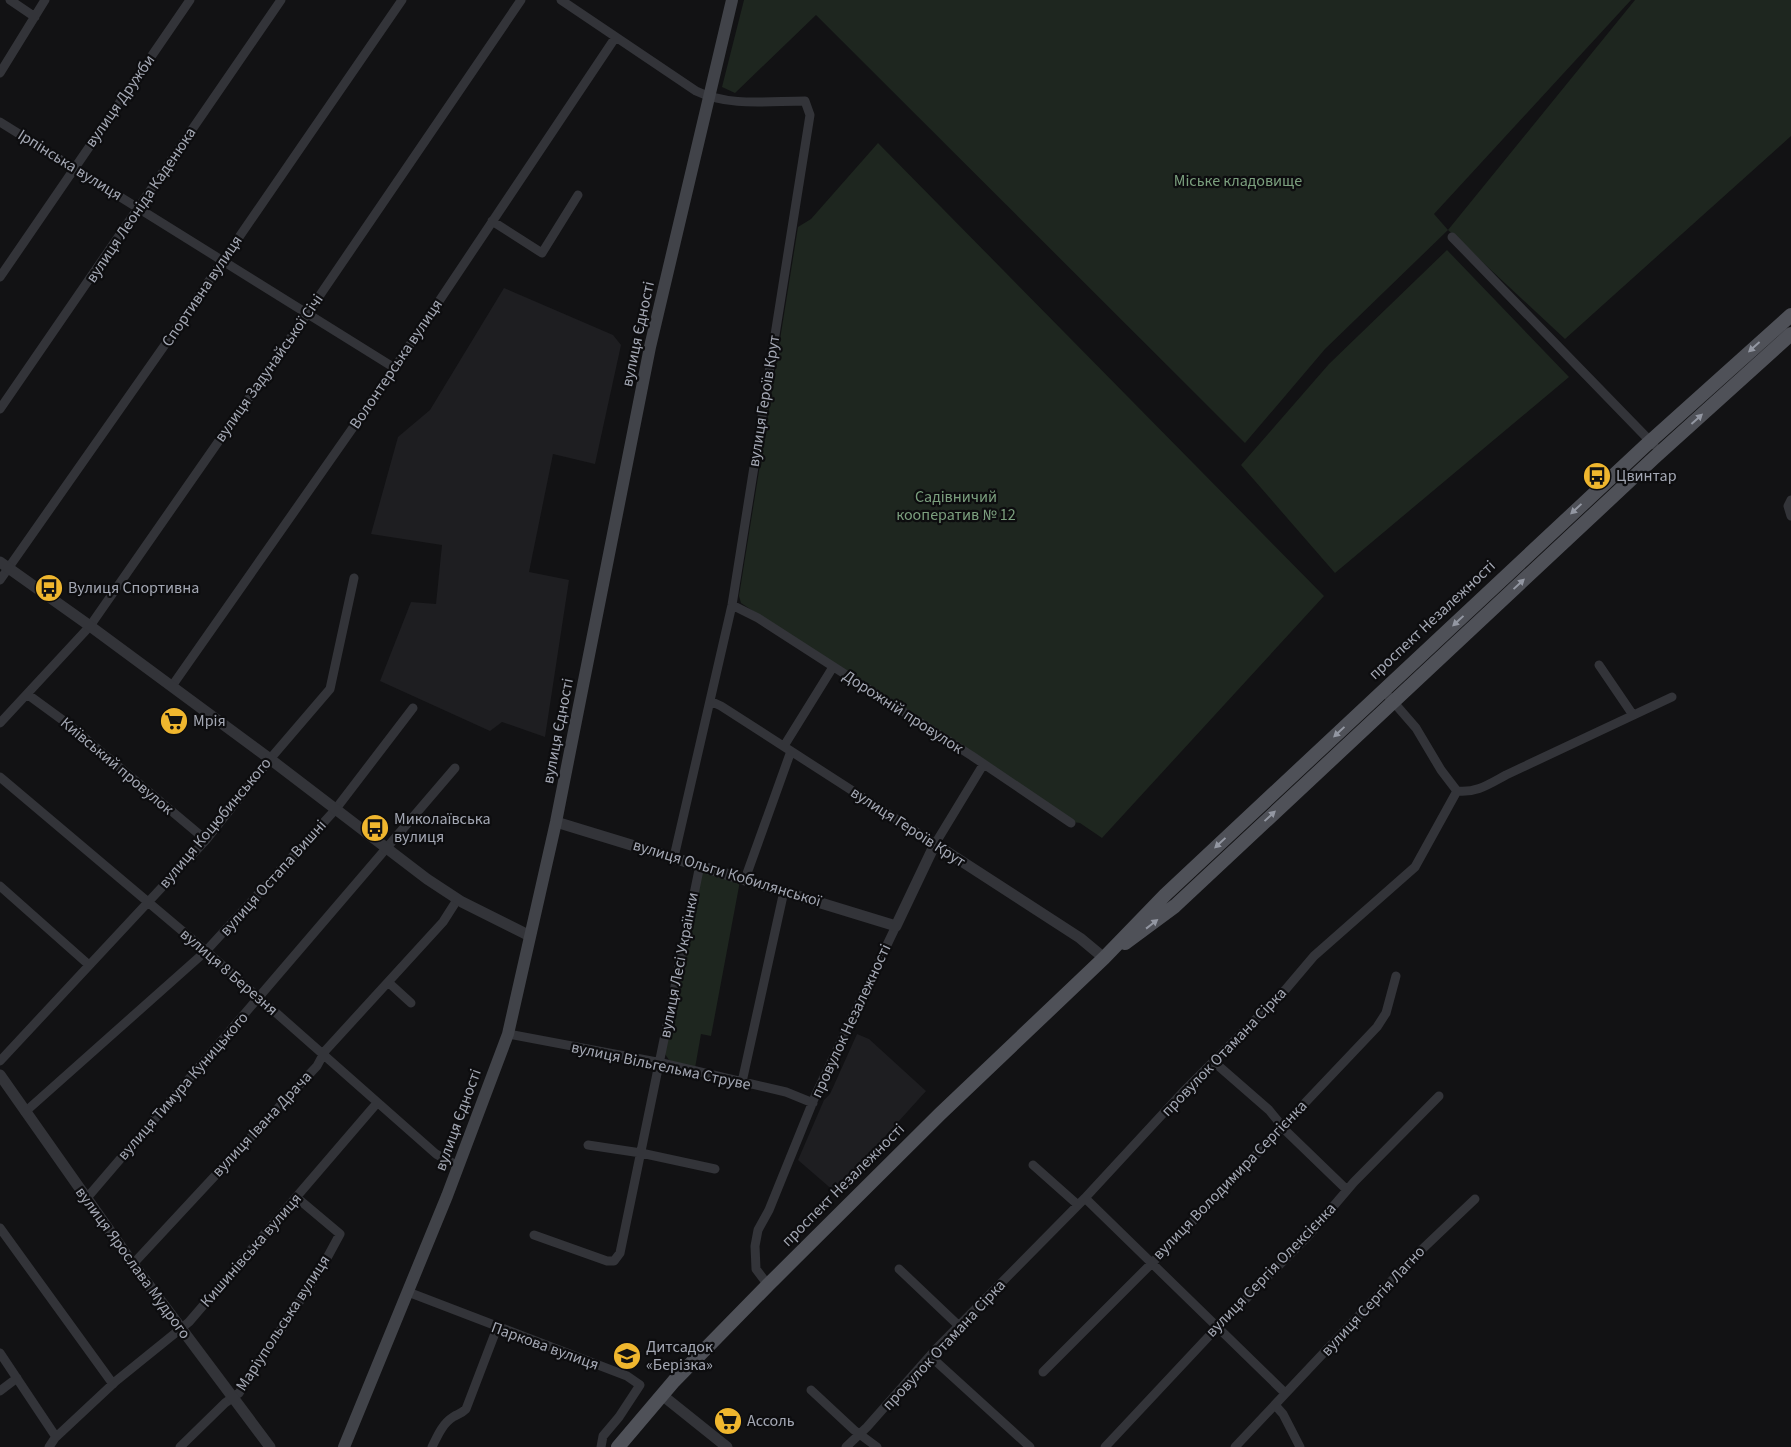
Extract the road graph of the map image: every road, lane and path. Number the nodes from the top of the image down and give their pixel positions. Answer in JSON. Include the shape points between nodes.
{"nodes":[{"id":1,"x":10,"y":0,"type":"edge"},
{"id":2,"x":45,"y":0,"type":"edge"},
{"id":3,"x":190,"y":0,"type":"edge"},
{"id":4,"x":281,"y":0,"type":"edge"},
{"id":5,"x":402,"y":0,"type":"edge"},
{"id":6,"x":521,"y":0,"type":"edge"},
{"id":7,"x":561,"y":0,"type":"edge"},
{"id":8,"x":732,"y":0,"type":"edge"},
{"id":9,"x":35,"y":17,"type":"junction"},
{"id":10,"x":615,"y":38,"type":"junction"},
{"id":11,"x":0,"y":73,"type":"edge"},
{"id":12,"x":708,"y":97,"type":"junction"},
{"id":13,"x":0,"y":122,"type":"edge"},
{"id":14,"x":75,"y":167,"type":"junction"},
{"id":15,"x":578,"y":195,"type":"dead end"},
{"id":16,"x":139,"y":208,"type":"junction"},
{"id":17,"x":492,"y":221,"type":"junction"},
{"id":18,"x":1452,"y":237,"type":"dead end"},
{"id":19,"x":222,"y":260,"type":"junction"},
{"id":20,"x":0,"y":277,"type":"edge"},
{"id":21,"x":308,"y":313,"type":"junction"},
{"id":22,"x":1791,"y":315,"type":"edge"},
{"id":23,"x":1791,"y":334,"type":"edge"},
{"id":24,"x":393,"y":367,"type":"junction"},
{"id":25,"x":0,"y":409,"type":"edge"},
{"id":26,"x":1651,"y":441,"type":"junction"},
{"id":27,"x":1661,"y":452,"type":"junction"},
{"id":28,"x":1791,"y":500,"type":"edge"},
{"id":29,"x":1791,"y":516,"type":"edge"},
{"id":30,"x":5,"y":566,"type":"edge"},
{"id":31,"x":354,"y":578,"type":"dead end"},
{"id":32,"x":0,"y":580,"type":"edge"},
{"id":33,"x":732,"y":605,"type":"junction"},
{"id":34,"x":90,"y":626,"type":"junction"},
{"id":35,"x":1599,"y":665,"type":"dead end"},
{"id":36,"x":833,"y":667,"type":"junction"},
{"id":37,"x":172,"y":686,"type":"junction"},
{"id":38,"x":1383,"y":690,"type":"junction"},
{"id":39,"x":27,"y":694,"type":"junction"},
{"id":40,"x":1672,"y":697,"type":"dead end"},
{"id":41,"x":710,"y":701,"type":"junction"},
{"id":42,"x":1394,"y":701,"type":"junction"},
{"id":43,"x":413,"y":708,"type":"dead end"},
{"id":44,"x":1632,"y":715,"type":"junction"},
{"id":45,"x":0,"y":723,"type":"edge"},
{"id":46,"x":787,"y":748,"type":"junction"},
{"id":47,"x":270,"y":759,"type":"junction"},
{"id":48,"x":983,"y":765,"type":"junction"},
{"id":49,"x":455,"y":768,"type":"dead end"},
{"id":50,"x":0,"y":777,"type":"edge"},
{"id":51,"x":1457,"y":791,"type":"junction"},
{"id":52,"x":335,"y":810,"type":"junction"},
{"id":53,"x":556,"y":822,"type":"junction"},
{"id":54,"x":1071,"y":823,"type":"dead end"},
{"id":55,"x":206,"y":840,"type":"junction"},
{"id":56,"x":935,"y":844,"type":"junction"},
{"id":57,"x":386,"y":849,"type":"junction"},
{"id":58,"x":674,"y":857,"type":"junction"},
{"id":59,"x":700,"y":865,"type":"junction"},
{"id":60,"x":745,"y":879,"type":"junction"},
{"id":61,"x":0,"y":886,"type":"edge"},
{"id":62,"x":784,"y":891,"type":"junction"},
{"id":63,"x":1160,"y":899,"type":"junction"},
{"id":64,"x":457,"y":900,"type":"junction"},
{"id":65,"x":148,"y":901,"type":"junction"},
{"id":66,"x":1170,"y":909,"type":"junction"},
{"id":67,"x":896,"y":926,"type":"junction"},
{"id":68,"x":530,"y":936,"type":"junction"},
{"id":69,"x":206,"y":951,"type":"junction"},
{"id":70,"x":1104,"y":958,"type":"junction"},
{"id":71,"x":89,"y":965,"type":"junction"},
{"id":72,"x":1396,"y":976,"type":"dead end"},
{"id":73,"x":388,"y":982,"type":"junction"},
{"id":74,"x":259,"y":998,"type":"junction"},
{"id":75,"x":411,"y":1003,"type":"dead end"},
{"id":76,"x":508,"y":1034,"type":"junction"},
{"id":77,"x":323,"y":1055,"type":"junction"},
{"id":78,"x":0,"y":1061,"type":"edge"},
{"id":79,"x":658,"y":1062,"type":"junction"},
{"id":80,"x":1214,"y":1062,"type":"junction"},
{"id":81,"x":0,"y":1075,"type":"edge"},
{"id":82,"x":742,"y":1082,"type":"junction"},
{"id":83,"x":1439,"y":1096,"type":"dead end"},
{"id":84,"x":377,"y":1103,"type":"junction"},
{"id":85,"x":813,"y":1103,"type":"junction"},
{"id":86,"x":25,"y":1112,"type":"junction"},
{"id":87,"x":1282,"y":1126,"type":"junction"},
{"id":88,"x":588,"y":1145,"type":"dead end"},
{"id":89,"x":641,"y":1153,"type":"junction"},
{"id":90,"x":1033,"y":1165,"type":"dead end"},
{"id":91,"x":458,"y":1166,"type":"junction"},
{"id":92,"x":715,"y":1168,"type":"dead end"},
{"id":93,"x":1347,"y":1190,"type":"junction"},
{"id":94,"x":296,"y":1197,"type":"junction"},
{"id":95,"x":1086,"y":1198,"type":"junction"},
{"id":96,"x":86,"y":1199,"type":"junction"},
{"id":97,"x":1474,"y":1199,"type":"dead end"},
{"id":98,"x":1078,"y":1205,"type":"junction"},
{"id":99,"x":0,"y":1228,"type":"edge"},
{"id":100,"x":534,"y":1235,"type":"dead end"},
{"id":101,"x":1151,"y":1263,"type":"junction"},
{"id":102,"x":133,"y":1264,"type":"junction"},
{"id":103,"x":899,"y":1269,"type":"dead end"},
{"id":104,"x":768,"y":1285,"type":"junction"},
{"id":105,"x":408,"y":1292,"type":"junction"},
{"id":106,"x":959,"y":1326,"type":"junction"},
{"id":107,"x":180,"y":1327,"type":"junction"},
{"id":108,"x":1217,"y":1327,"type":"junction"},
{"id":109,"x":497,"y":1328,"type":"junction"},
{"id":110,"x":0,"y":1353,"type":"edge"},
{"id":111,"x":930,"y":1356,"type":"junction"},
{"id":112,"x":1043,"y":1372,"type":"dead end"},
{"id":113,"x":17,"y":1378,"type":"junction"},
{"id":114,"x":113,"y":1384,"type":"junction"},
{"id":115,"x":811,"y":1390,"type":"dead end"},
{"id":116,"x":0,"y":1392,"type":"edge"},
{"id":117,"x":1285,"y":1392,"type":"junction"},
{"id":118,"x":662,"y":1395,"type":"junction"},
{"id":119,"x":232,"y":1398,"type":"junction"},
{"id":120,"x":1274,"y":1406,"type":"junction"},
{"id":121,"x":859,"y":1434,"type":"junction"},
{"id":122,"x":56,"y":1437,"type":"junction"},
{"id":123,"x":50,"y":1447,"type":"edge"},
{"id":124,"x":180,"y":1447,"type":"edge"},
{"id":125,"x":270,"y":1447,"type":"edge"},
{"id":126,"x":344,"y":1447,"type":"edge"},
{"id":127,"x":432,"y":1447,"type":"edge"},
{"id":128,"x":601,"y":1447,"type":"edge"},
{"id":129,"x":618,"y":1447,"type":"edge"},
{"id":130,"x":727,"y":1447,"type":"edge"},
{"id":131,"x":846,"y":1447,"type":"edge"},
{"id":132,"x":877,"y":1447,"type":"edge"},
{"id":133,"x":1030,"y":1447,"type":"edge"},
{"id":134,"x":1106,"y":1447,"type":"edge"},
{"id":135,"x":1235,"y":1447,"type":"edge"},
{"id":136,"x":1300,"y":1447,"type":"edge"}],
"edges":[{"from":1,"to":9,"type":"street"},
{"from":2,"to":9,"type":"street"},
{"from":3,"to":14,"type":"street","name":"вулиця Дружби"},
{"from":4,"to":16,"type":"street","name":"вулиця Леоніда Каденюка"},
{"from":5,"to":19,"type":"street","name":"Спортивна вулиця"},
{"from":6,"to":21,"type":"street","name":"вулиця Задунайської Січі"},
{"from":7,"to":10,"type":"street"},
{"from":8,"to":12,"type":"main road","name":"вулиця Єдності"},
{"from":9,"to":11,"type":"street"},
{"from":10,"to":12,"type":"street"},
{"from":10,"to":17,"type":"street","name":"Волонтерська вулиця"},
{"from":12,"to":33,"type":"street","name":"вулиця Героїв Крут","via":[[725,101],[805,101],[810,115]]},
{"from":12,"to":53,"type":"main road","name":"вулиця Єдності","via":[[650,347]]},
{"from":13,"to":14,"type":"street","name":"Ірпінська вулиця"},
{"from":14,"to":16,"type":"street","name":"Ірпінська вулиця"},
{"from":14,"to":20,"type":"street","name":"вулиця Дружби"},
{"from":15,"to":17,"type":"street","via":[[542,253]]},
{"from":16,"to":19,"type":"street","name":"Ірпінська вулиця"},
{"from":16,"to":25,"type":"street","name":"вулиця Леоніда Каденюка"},
{"from":17,"to":24,"type":"street","name":"Волонтерська вулиця"},
{"from":18,"to":26,"type":"street"},
{"from":19,"to":21,"type":"street","name":"Ірпінська вулиця"},
{"from":19,"to":30,"type":"street","name":"Спортивна вулиця"},
{"from":21,"to":24,"type":"street","name":"Ірпінська вулиця"},
{"from":21,"to":34,"type":"street","name":"вулиця Задунайської Січі"},
{"from":22,"to":26,"type":"main road","name":"проспект Незалежності","one_way":true},
{"from":27,"to":23,"type":"main road","name":"проспект Незалежності","one_way":true},
{"from":24,"to":37,"type":"street","name":"Волонтерська вулиця"},
{"from":26,"to":27,"type":"street"},
{"from":26,"to":38,"type":"main road","name":"проспект Незалежності","one_way":true},
{"from":42,"to":27,"type":"main road","name":"проспект Незалежності","one_way":true},
{"from":28,"to":29,"type":"street","via":[[1788,506]]},
{"from":30,"to":32,"type":"street","name":"Спортивна вулиця"},
{"from":30,"to":34,"type":"street"},
{"from":31,"to":47,"type":"street","name":"вулиця Коцюбинського","via":[[330,689]]},
{"from":33,"to":36,"type":"street","name":"Дорожній провулок","via":[[758,618]]},
{"from":33,"to":41,"type":"street","name":"вулиця Героїв Крут"},
{"from":34,"to":37,"type":"street"},
{"from":34,"to":39,"type":"street","name":"вулиця Задунайської Січі"},
{"from":35,"to":44,"type":"street"},
{"from":36,"to":46,"type":"street"},
{"from":36,"to":48,"type":"street","name":"Дорожній провулок"},
{"from":37,"to":47,"type":"street"},
{"from":38,"to":42,"type":"street"},
{"from":38,"to":63,"type":"main road","name":"проспект Незалежності","one_way":true},
{"from":39,"to":45,"type":"street","name":"вулиця Задунайської Січі"},
{"from":39,"to":55,"type":"street","name":"Київський провулок","via":[[68,724]]},
{"from":40,"to":44,"type":"street"},
{"from":41,"to":46,"type":"street","name":"вулиця Героїв Крут"},
{"from":41,"to":58,"type":"street","name":"вулиця Героїв Крут"},
{"from":42,"to":51,"type":"street","via":[[1416,728]]},
{"from":66,"to":42,"type":"main road","name":"проспект Незалежності","one_way":true},
{"from":43,"to":52,"type":"street","name":"вулиця Остапа Вишні"},
{"from":44,"to":51,"type":"street","via":[[1484,788]]},
{"from":46,"to":56,"type":"street","name":"вулиця Героїв Крут"},
{"from":46,"to":60,"type":"street"},
{"from":47,"to":52,"type":"street"},
{"from":47,"to":55,"type":"street","name":"вулиця Коцюбинського"},
{"from":48,"to":54,"type":"street","name":"Дорожній провулок"},
{"from":48,"to":56,"type":"street","name":"провулок Незалежності"},
{"from":49,"to":57,"type":"street","name":"вулиця Тимура Куницького"},
{"from":50,"to":65,"type":"street","name":"вулиця 8 Березня"},
{"from":51,"to":80,"type":"street","name":"провулок Отамана Сірка","via":[[1415,867],[1314,956]]},
{"from":52,"to":57,"type":"street"},
{"from":52,"to":69,"type":"street","name":"вулиця Остапа Вишні"},
{"from":53,"to":58,"type":"street","name":"вулиця Ольги Кобилянської"},
{"from":53,"to":68,"type":"main road","name":"вулиця Єдності"},
{"from":55,"to":65,"type":"street","name":"вулиця Коцюбинського"},
{"from":56,"to":67,"type":"street","name":"провулок Незалежності"},
{"from":56,"to":70,"type":"street","name":"вулиця Героїв Крут","via":[[1080,938]]},
{"from":57,"to":64,"type":"street"},
{"from":57,"to":74,"type":"street","name":"вулиця Тимура Куницького"},
{"from":58,"to":59,"type":"street","name":"вулиця Ольги Кобилянської"},
{"from":59,"to":60,"type":"street","name":"вулиця Ольги Кобилянської"},
{"from":59,"to":79,"type":"street","name":"вулиця Лесі Українки"},
{"from":60,"to":62,"type":"street","name":"вулиця Ольги Кобилянської"},
{"from":61,"to":71,"type":"street"},
{"from":62,"to":67,"type":"street","name":"вулиця Ольги Кобилянської"},
{"from":62,"to":82,"type":"street"},
{"from":63,"to":66,"type":"main road"},
{"from":63,"to":70,"type":"main road","name":"проспект Незалежності"},
{"from":64,"to":68,"type":"street"},
{"from":64,"to":73,"type":"street","name":"вулиця Івана Драча","via":[[443,922]]},
{"from":65,"to":69,"type":"street","name":"вулиця 8 Березня"},
{"from":65,"to":71,"type":"street","name":"вулиця Коцюбинського"},
{"from":70,"to":66,"type":"main road","name":"проспект Незалежності","one_way":true},
{"from":67,"to":85,"type":"street","name":"провулок Незалежності"},
{"from":68,"to":76,"type":"main road","name":"вулиця Єдності"},
{"from":69,"to":74,"type":"street","name":"вулиця 8 Березня"},
{"from":69,"to":86,"type":"street","name":"вулиця Остапа Вишні"},
{"from":70,"to":104,"type":"main road","name":"проспект Незалежності","via":[[940,1114]]},
{"from":71,"to":78,"type":"street","name":"вулиця Коцюбинського"},
{"from":72,"to":87,"type":"street","name":"вулиця Володимира Сергієнка","via":[[1382,1020]]},
{"from":73,"to":75,"type":"street"},
{"from":73,"to":77,"type":"street","name":"вулиця Івана Драча"},
{"from":74,"to":77,"type":"street","name":"вулиця 8 Березня"},
{"from":74,"to":96,"type":"street","name":"вулиця Тимура Куницького"},
{"from":76,"to":79,"type":"street","name":"вулиця Вільгельма Струве"},
{"from":76,"to":91,"type":"main road","name":"вулиця Єдності"},
{"from":77,"to":84,"type":"street","name":"вулиця 8 Березня"},
{"from":77,"to":102,"type":"street","name":"вулиця Івана Драча","via":[[317,1066]]},
{"from":79,"to":82,"type":"street","name":"вулиця Вільгельма Струве"},
{"from":79,"to":89,"type":"street","name":"вулиця Лесі Українки"},
{"from":80,"to":87,"type":"street","via":[[1258,1099]]},
{"from":80,"to":95,"type":"street","name":"провулок Отамана Сірка"},
{"from":81,"to":86,"type":"street","name":"вулиця Ярослава Мудрого"},
{"from":82,"to":85,"type":"street","name":"вулиця Вільгельма Струве","via":[[786,1092]]},
{"from":83,"to":93,"type":"street","name":"вулиця Сергія Олексієнка"},
{"from":84,"to":91,"type":"street","name":"вулиця 8 Березня","via":[[436,1154]]},
{"from":84,"to":94,"type":"street","name":"Кишинівська вулиця"},
{"from":85,"to":104,"type":"street","name":"провулок Незалежності","via":[[756,1238],[756,1269]]},
{"from":86,"to":96,"type":"street","name":"вулиця Ярослава Мудрого"},
{"from":87,"to":93,"type":"street"},
{"from":87,"to":101,"type":"street","name":"вулиця Володимира Сергієнка"},
{"from":88,"to":89,"type":"street"},
{"from":89,"to":92,"type":"street"},
{"from":89,"to":100,"type":"street","name":"вулиця Лесі Українки","via":[[620,1253],[614,1261]]},
{"from":90,"to":98,"type":"street"},
{"from":91,"to":105,"type":"main road","name":"вулиця Єдності"},
{"from":93,"to":108,"type":"street","name":"вулиця Сергія Олексієнка","via":[[1308,1236]]},
{"from":94,"to":107,"type":"street","name":"Кишинівська вулиця","via":[[189,1322]]},
{"from":94,"to":119,"type":"street","name":"Маріупольська вулиця","via":[[340,1234],[264,1356],[239,1393]]},
{"from":95,"to":98,"type":"street","name":"провулок Отамана Сірка"},
{"from":95,"to":101,"type":"street"},
{"from":96,"to":102,"type":"street","name":"вулиця Ярослава Мудрого"},
{"from":97,"to":117,"type":"street","name":"вулиця Сергія Лагно"},
{"from":98,"to":106,"type":"street","name":"провулок Отамана Сірка"},
{"from":99,"to":114,"type":"street"},
{"from":101,"to":108,"type":"street"},
{"from":101,"to":112,"type":"street","name":"вулиця Володимира Сергієнка"},
{"from":102,"to":107,"type":"street","name":"вулиця Ярослава Мудрого"},
{"from":103,"to":106,"type":"street"},
{"from":104,"to":118,"type":"main road","name":"проспект Незалежності"},
{"from":105,"to":109,"type":"street","name":"Паркова вулиця"},
{"from":105,"to":126,"type":"main road","name":"вулиця Єдності"},
{"from":106,"to":111,"type":"street","name":"провулок Отамана Сірка"},
{"from":107,"to":114,"type":"street","name":"Кишинівська вулиця"},
{"from":107,"to":119,"type":"street","name":"вулиця Ярослава Мудрого"},
{"from":108,"to":117,"type":"street"},
{"from":108,"to":134,"type":"street","name":"вулиця Сергія Олексієнка"},
{"from":109,"to":127,"type":"street","via":[[466,1410],[441,1429]]},
{"from":109,"to":128,"type":"street","name":"Паркова вулиця","via":[[627,1376],[640,1385],[620,1417],[603,1436]]},
{"from":110,"to":113,"type":"street"},
{"from":111,"to":121,"type":"street","name":"провулок Отамана Сірка"},
{"from":111,"to":133,"type":"street"},
{"from":113,"to":116,"type":"street"},
{"from":113,"to":122,"type":"street"},
{"from":114,"to":122,"type":"street","name":"Кишинівська вулиця"},
{"from":115,"to":121,"type":"street"},
{"from":117,"to":120,"type":"street","name":"вулиця Сергія Лагно"},
{"from":118,"to":129,"type":"main road","name":"проспект Незалежності"},
{"from":118,"to":130,"type":"street"},
{"from":119,"to":124,"type":"street","name":"Маріупольська вулиця"},
{"from":119,"to":125,"type":"street","name":"вулиця Ярослава Мудрого"},
{"from":120,"to":135,"type":"street","name":"вулиця Сергія Лагно"},
{"from":120,"to":136,"type":"street","via":[[1283,1414]]},
{"from":121,"to":131,"type":"street","name":"провулок Отамана Сірка"},
{"from":121,"to":132,"type":"street"},
{"from":122,"to":123,"type":"street","name":"Кишинівська вулиця"}]}
